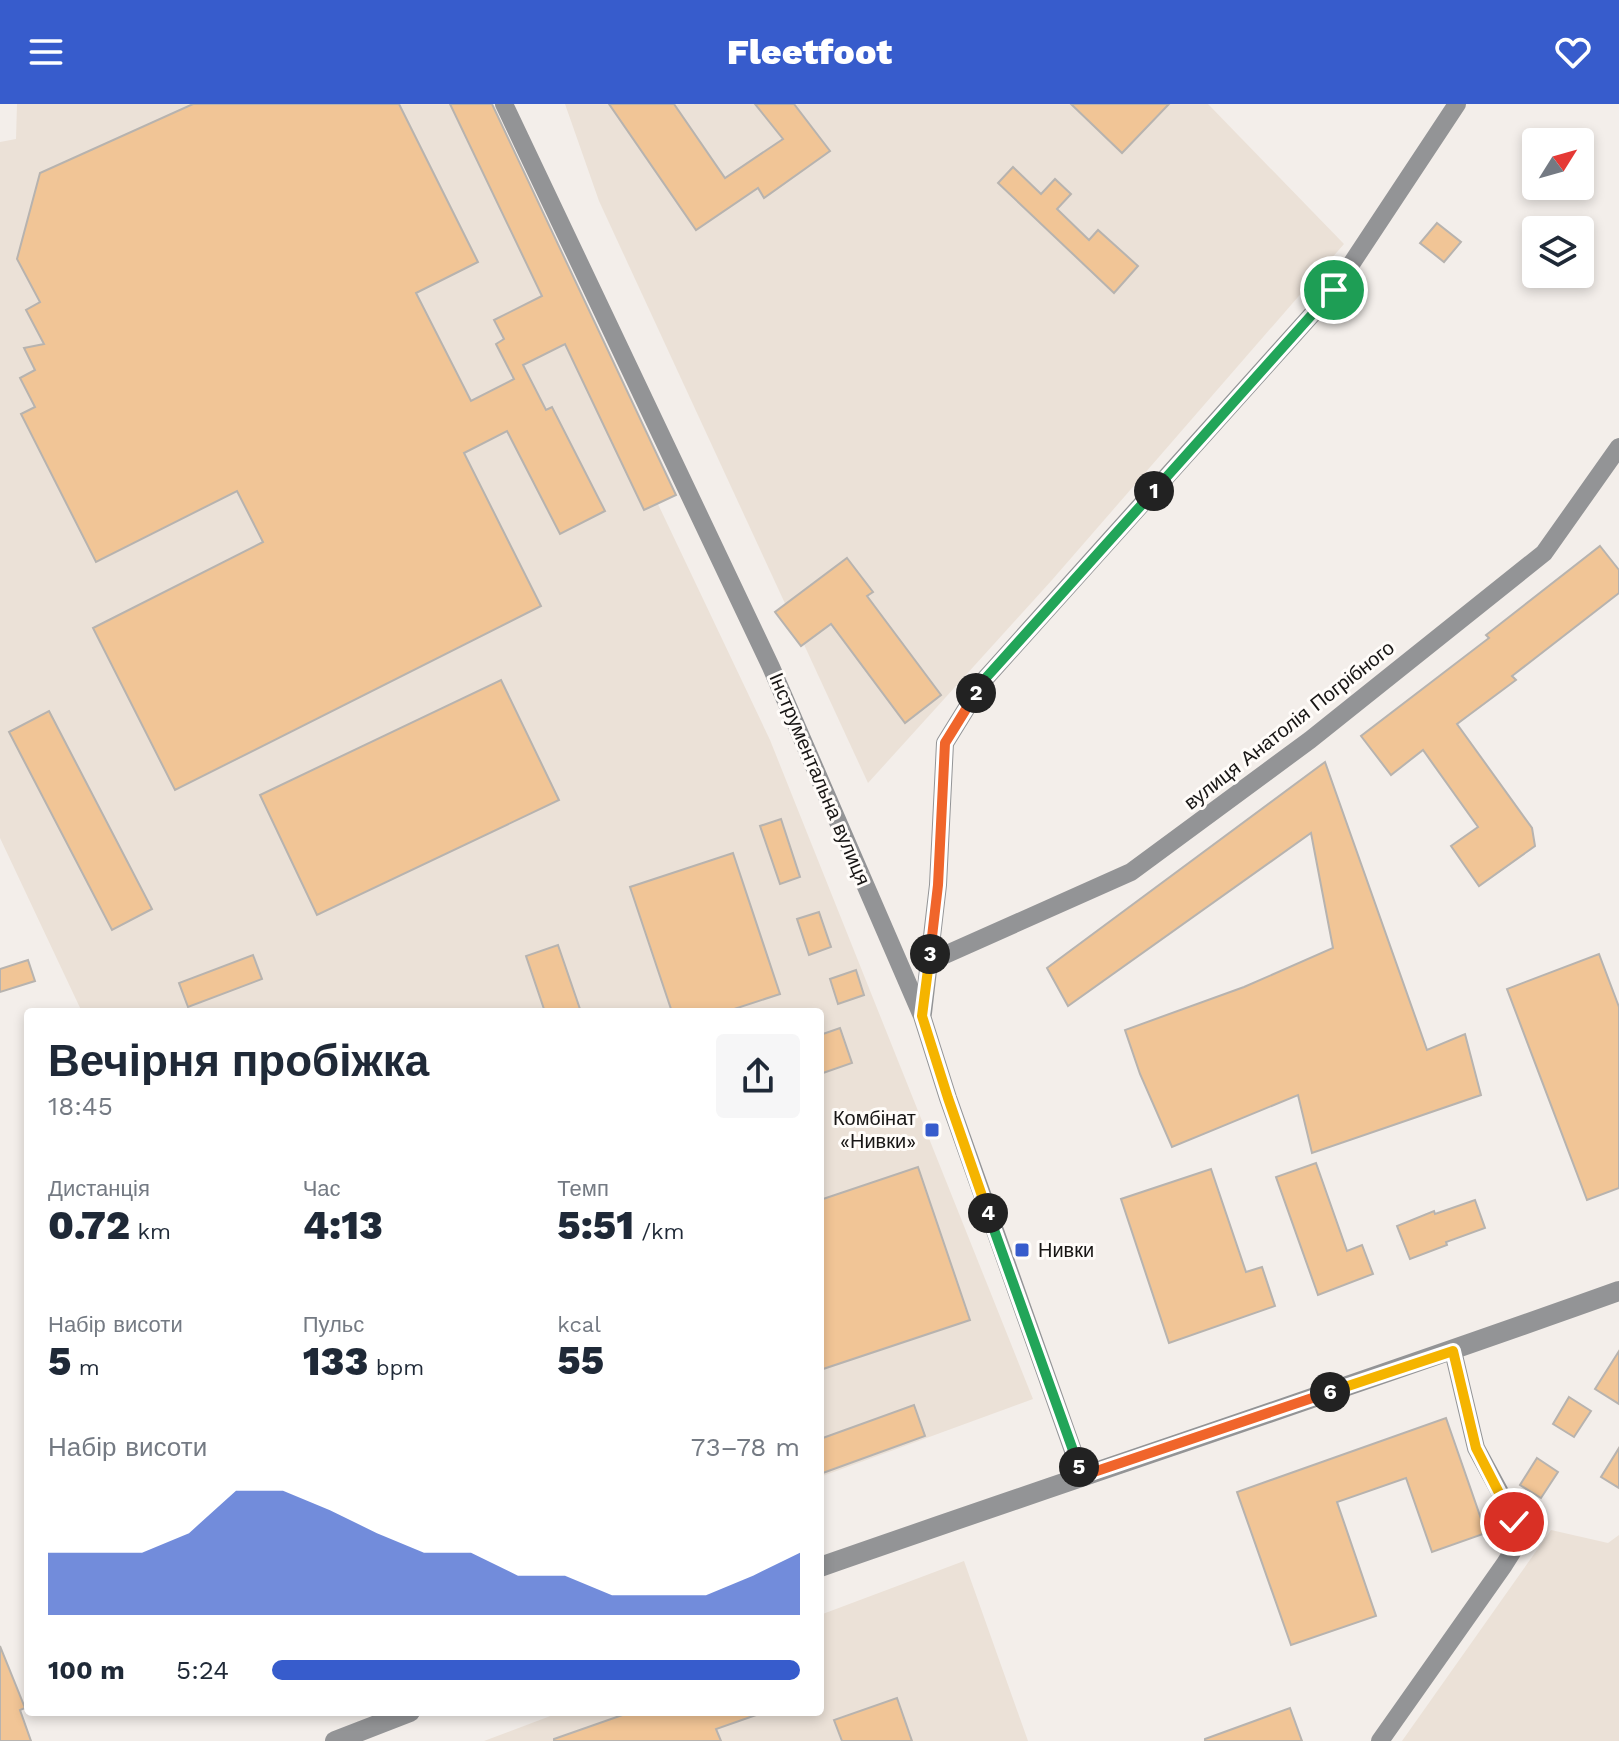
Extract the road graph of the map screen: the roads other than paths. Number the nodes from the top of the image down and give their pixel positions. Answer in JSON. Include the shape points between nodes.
{"nodes":[{"id":1,"x":504,"y":104,"type":"edge"},
{"id":2,"x":1457,"y":104,"type":"edge"},
{"id":3,"x":1619,"y":447,"type":"edge"},
{"id":4,"x":929,"y":962,"type":"junction"},
{"id":5,"x":922,"y":1016,"type":"junction"},
{"id":6,"x":1619,"y":1291,"type":"edge"},
{"id":7,"x":1453,"y":1351,"type":"junction"},
{"id":8,"x":1082,"y":1476,"type":"junction"},
{"id":9,"x":824,"y":1566,"type":"edge"},
{"id":10,"x":400,"y":1716,"type":"edge"},
{"id":11,"x":335,"y":1741,"type":"edge"},
{"id":12,"x":1380,"y":1741,"type":"edge"}],
"edges":[{"from":1,"to":5,"type":"street","name":"Інструментальна вулиця","via":[[771,667]]},
{"from":2,"to":4,"type":"street","via":[[1334,290],[984,680],[945,743]]},
{"from":3,"to":4,"type":"street","name":"вулиця Анатолія Погрібного","via":[[1544,553],[1297,749],[1131,872]]},
{"from":4,"to":5,"type":"street"},
{"from":5,"to":8,"type":"street","name":"Інструментальна вулиця"},
{"from":6,"to":7,"type":"street"},
{"from":7,"to":8,"type":"street"},
{"from":7,"to":12,"type":"street","via":[[1476,1448],[1523,1535]]},
{"from":8,"to":9,"type":"street"},
{"from":10,"to":11,"type":"street"}]}
